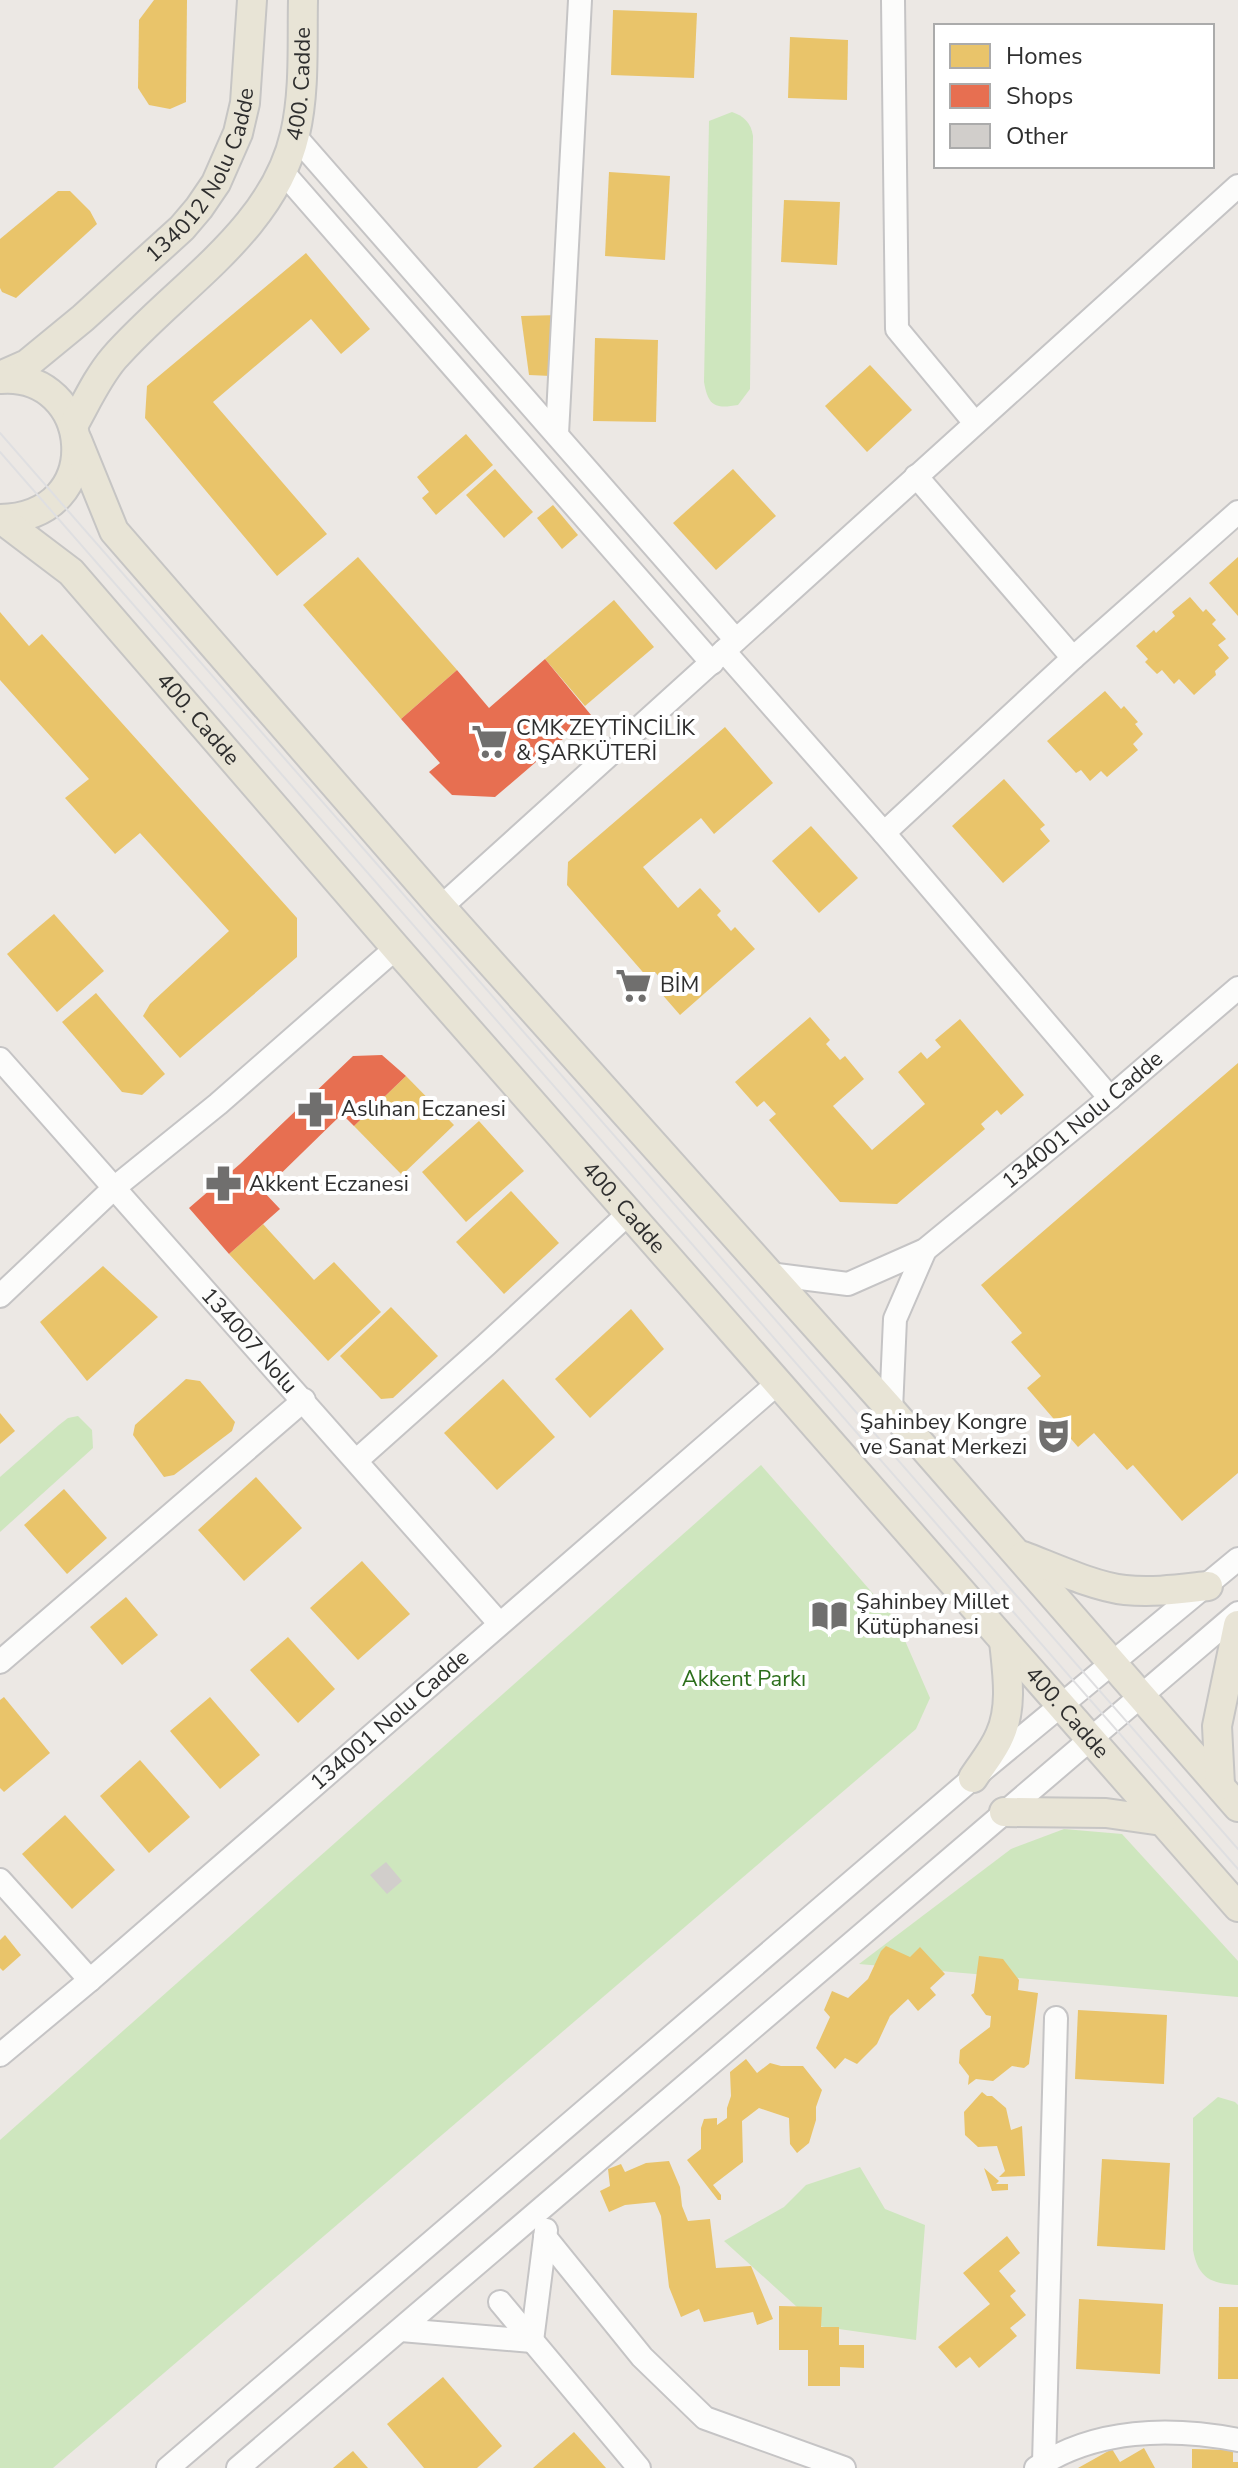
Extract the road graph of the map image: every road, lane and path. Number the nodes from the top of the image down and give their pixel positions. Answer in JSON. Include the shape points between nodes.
{"nodes":[{"id":1,"x":252,"y":0,"type":"edge"},
{"id":2,"x":303,"y":0,"type":"edge"},
{"id":3,"x":580,"y":0,"type":"edge"},
{"id":4,"x":893,"y":0,"type":"edge"},
{"id":5,"x":295,"y":136,"type":"junction"},
{"id":6,"x":282,"y":171,"type":"junction"},
{"id":7,"x":1238,"y":186,"type":"edge"},
{"id":8,"x":0,"y":378,"type":"edge"},
{"id":9,"x":975,"y":423,"type":"junction"},
{"id":10,"x":75,"y":433,"type":"junction"},
{"id":11,"x":557,"y":434,"type":"junction"},
{"id":12,"x":916,"y":476,"type":"junction"},
{"id":13,"x":1238,"y":512,"type":"edge"},
{"id":14,"x":0,"y":519,"type":"edge"},
{"id":15,"x":724,"y":651,"type":"junction"},
{"id":16,"x":1073,"y":658,"type":"junction"},
{"id":17,"x":884,"y":833,"type":"junction"},
{"id":18,"x":441,"y":907,"type":"junction"},
{"id":19,"x":396,"y":948,"type":"junction"},
{"id":20,"x":1237,"y":991,"type":"edge"},
{"id":21,"x":0,"y":1059,"type":"edge"},
{"id":22,"x":1110,"y":1098,"type":"junction"},
{"id":23,"x":114,"y":1188,"type":"junction"},
{"id":24,"x":629,"y":1213,"type":"junction"},
{"id":25,"x":925,"y":1250,"type":"junction"},
{"id":26,"x":769,"y":1274,"type":"junction"},
{"id":27,"x":0,"y":1296,"type":"edge"},
{"id":28,"x":778,"y":1383,"type":"junction"},
{"id":29,"x":304,"y":1400,"type":"junction"},
{"id":30,"x":891,"y":1410,"type":"junction"},
{"id":31,"x":357,"y":1460,"type":"junction"},
{"id":32,"x":1016,"y":1553,"type":"junction"},
{"id":33,"x":1238,"y":1559,"type":"edge"},
{"id":34,"x":1208,"y":1586,"type":"junction"},
{"id":35,"x":1238,"y":1613,"type":"edge"},
{"id":36,"x":499,"y":1623,"type":"junction"},
{"id":37,"x":1238,"y":1625,"type":"edge"},
{"id":38,"x":1004,"y":1641,"type":"junction"},
{"id":39,"x":0,"y":1662,"type":"edge"},
{"id":40,"x":1114,"y":1664,"type":"junction"},
{"id":41,"x":1143,"y":1697,"type":"junction"},
{"id":42,"x":1061,"y":1706,"type":"junction"},
{"id":43,"x":1091,"y":1740,"type":"junction"},
{"id":44,"x":973,"y":1778,"type":"junction"},
{"id":45,"x":1220,"y":1785,"type":"junction"},
{"id":46,"x":1238,"y":1807,"type":"edge"},
{"id":47,"x":1004,"y":1812,"type":"junction"},
{"id":48,"x":1162,"y":1821,"type":"junction"},
{"id":49,"x":0,"y":1880,"type":"edge"},
{"id":50,"x":1238,"y":1907,"type":"edge"},
{"id":51,"x":90,"y":1980,"type":"junction"},
{"id":52,"x":1056,"y":2018,"type":"dead end"},
{"id":53,"x":0,"y":2055,"type":"edge"},
{"id":54,"x":549,"y":2201,"type":"junction"},
{"id":55,"x":545,"y":2237,"type":"junction"},
{"id":56,"x":500,"y":2302,"type":"dead end"},
{"id":57,"x":401,"y":2330,"type":"junction"},
{"id":58,"x":532,"y":2341,"type":"junction"},
{"id":59,"x":1238,"y":2440,"type":"edge"},
{"id":60,"x":1040,"y":2465,"type":"edge"},
{"id":61,"x":168,"y":2468,"type":"edge"},
{"id":62,"x":238,"y":2468,"type":"edge"},
{"id":63,"x":639,"y":2468,"type":"edge"},
{"id":64,"x":844,"y":2468,"type":"edge"}],
"edges":[{"from":1,"to":8,"type":"main road","name":"134012 Nolu Cadde","via":[[245,103],[216,183],[182,228],[83,318],[27,364]]},
{"from":2,"to":5,"type":"main road","name":"400. Cadde"},
{"from":3,"to":11,"type":"street"},
{"from":4,"to":9,"type":"street","via":[[897,329]]},
{"from":5,"to":6,"type":"main road","name":"400. Cadde"},
{"from":5,"to":11,"type":"street"},
{"from":6,"to":10,"type":"main road","name":"400. Cadde","via":[[244,229],[116,356]]},
{"from":6,"to":15,"type":"street"},
{"from":7,"to":9,"type":"street"},
{"from":8,"to":10,"type":"main road","via":[[31,383],[49,393],[64,407]]},
{"from":9,"to":12,"type":"street"},
{"from":10,"to":14,"type":"main road","via":[[76,461],[57,498],[22,518]]},
{"from":10,"to":18,"type":"main road","via":[[114,531]]},
{"from":11,"to":15,"type":"street"},
{"from":12,"to":15,"type":"street"},
{"from":12,"to":16,"type":"street"},
{"from":13,"to":16,"type":"street"},
{"from":14,"to":19,"type":"main road","name":"400. Cadde","via":[[71,572]]},
{"from":15,"to":17,"type":"street"},
{"from":15,"to":18,"type":"street"},
{"from":16,"to":17,"type":"street"},
{"from":17,"to":22,"type":"street"},
{"from":18,"to":26,"type":"main road"},
{"from":19,"to":23,"type":"street"},
{"from":19,"to":24,"type":"main road","name":"400. Cadde"},
{"from":20,"to":22,"type":"street","name":"134001 Nolu Cadde"},
{"from":21,"to":23,"type":"street","name":"134007 Nolu"},
{"from":22,"to":25,"type":"street","name":"134001 Nolu Cadde"},
{"from":23,"to":27,"type":"street"},
{"from":23,"to":29,"type":"street","name":"134007 Nolu"},
{"from":24,"to":28,"type":"main road","name":"400. Cadde"},
{"from":24,"to":31,"type":"street"},
{"from":25,"to":26,"type":"street","name":"134001 Nolu Cadde","via":[[848,1284]]},
{"from":25,"to":30,"type":"street","name":"134001 Nolu Cadde","via":[[895,1319]]},
{"from":26,"to":30,"type":"main road"},
{"from":28,"to":36,"type":"street","name":"134001 Nolu Cadde"},
{"from":28,"to":38,"type":"main road","name":"400. Cadde"},
{"from":29,"to":31,"type":"street","name":"134007 Nolu"},
{"from":29,"to":39,"type":"street"},
{"from":30,"to":32,"type":"main road"},
{"from":31,"to":36,"type":"street","name":"134007 Nolu"},
{"from":32,"to":34,"type":"main road","via":[[1121,1590]]},
{"from":32,"to":40,"type":"main road"},
{"from":33,"to":34,"type":"street"},
{"from":34,"to":40,"type":"street"},
{"from":35,"to":41,"type":"street"},
{"from":36,"to":51,"type":"street","name":"134001 Nolu Cadde"},
{"from":37,"to":45,"type":"main road","via":[[1217,1726]]},
{"from":38,"to":42,"type":"main road","name":"400. Cadde"},
{"from":38,"to":44,"type":"main road","via":[[1004,1721]]},
{"from":40,"to":41,"type":"main road"},
{"from":40,"to":42,"type":"street"},
{"from":41,"to":43,"type":"street"},
{"from":41,"to":45,"type":"main road"},
{"from":42,"to":43,"type":"main road","name":"400. Cadde"},
{"from":42,"to":44,"type":"street"},
{"from":43,"to":47,"type":"street"},
{"from":43,"to":48,"type":"main road","name":"400. Cadde"},
{"from":44,"to":61,"type":"street"},
{"from":45,"to":46,"type":"main road"},
{"from":47,"to":48,"type":"main road","via":[[1106,1813]]},
{"from":47,"to":54,"type":"street"},
{"from":48,"to":50,"type":"main road","name":"400. Cadde"},
{"from":49,"to":51,"type":"street"},
{"from":51,"to":53,"type":"street","name":"134001 Nolu Cadde"},
{"from":52,"to":60,"type":"street"},
{"from":54,"to":55,"type":"street"},
{"from":54,"to":57,"type":"street"},
{"from":55,"to":58,"type":"street"},
{"from":55,"to":64,"type":"street","via":[[642,2357],[705,2418]]},
{"from":56,"to":58,"type":"street"},
{"from":57,"to":58,"type":"street"},
{"from":57,"to":62,"type":"street"},
{"from":58,"to":63,"type":"street"},
{"from":59,"to":60,"type":"street","via":[[1174,2431],[1140,2433],[1075,2449]]}]}
